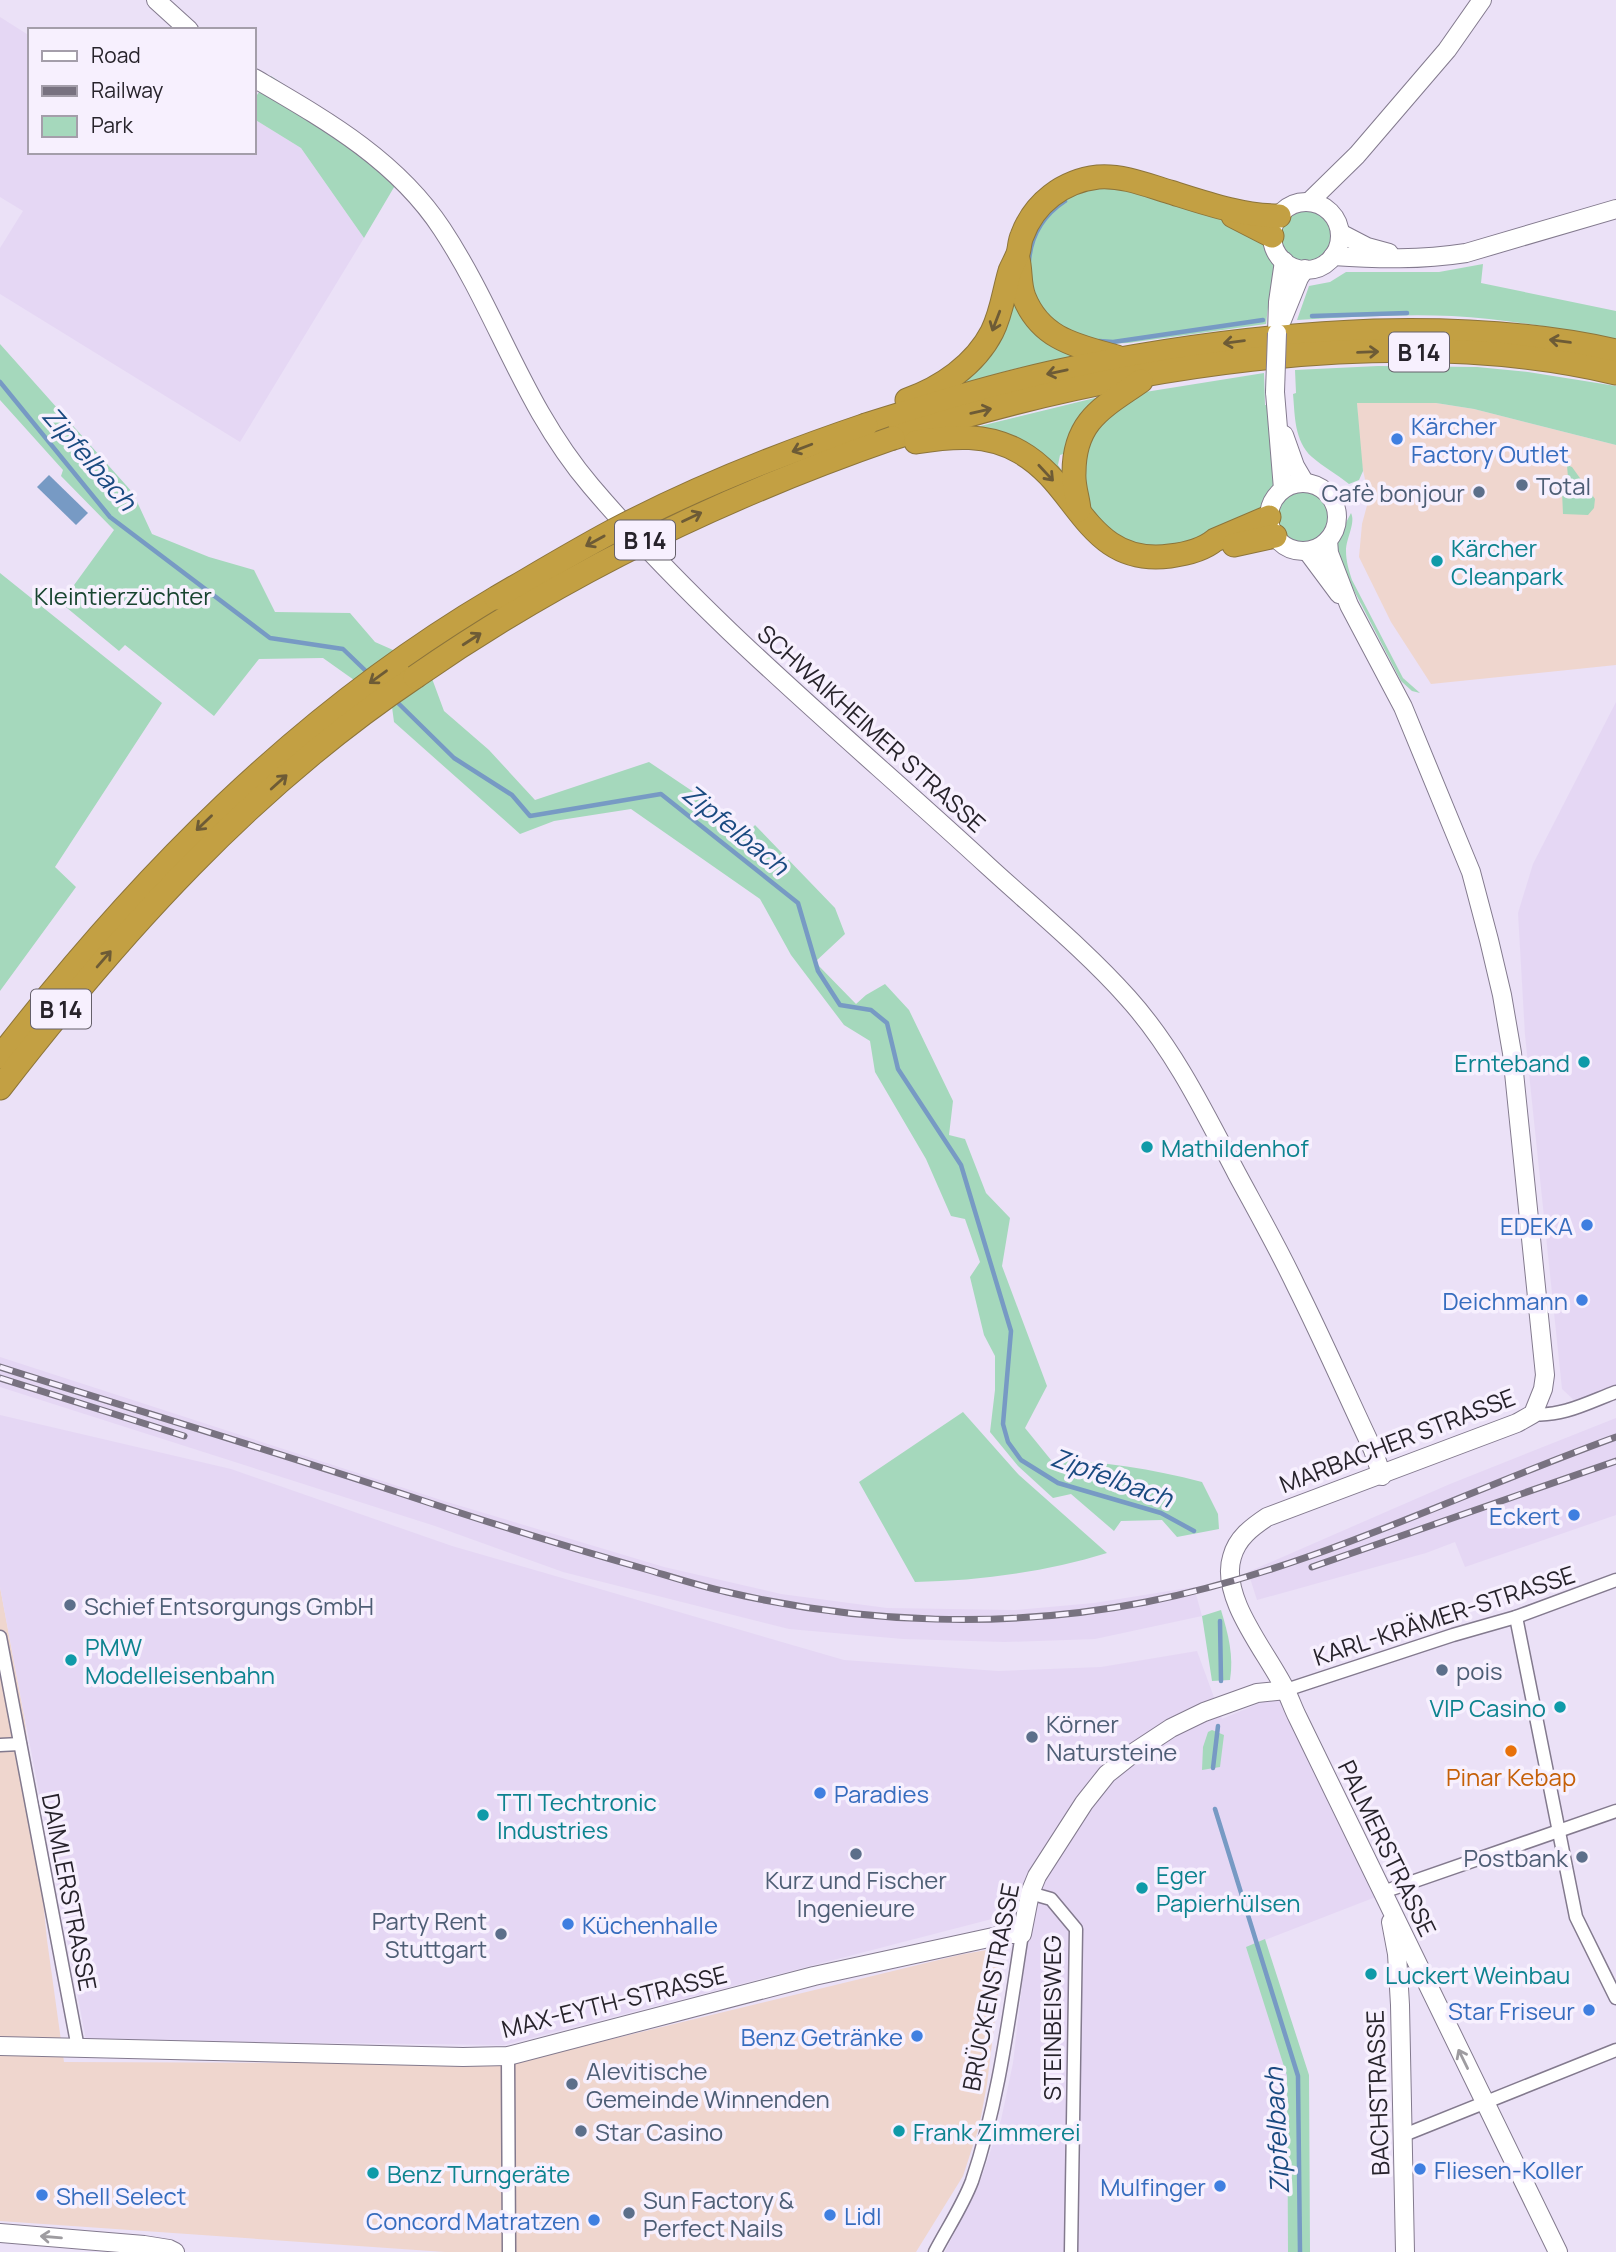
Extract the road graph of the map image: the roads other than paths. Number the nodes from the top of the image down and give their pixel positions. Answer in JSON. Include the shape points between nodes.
{"nodes":[{"id":1,"x":156,"y":0,"type":"edge"},
{"id":2,"x":1482,"y":0,"type":"edge"},
{"id":3,"x":187,"y":28,"type":"edge"},
{"id":4,"x":256,"y":79,"type":"edge"},
{"id":5,"x":1357,"y":155,"type":"junction"},
{"id":6,"x":1309,"y":202,"type":"junction"},
{"id":7,"x":1616,"y":209,"type":"edge"},
{"id":8,"x":1329,"y":211,"type":"junction"},
{"id":9,"x":1276,"y":226,"type":"junction"},
{"id":10,"x":1340,"y":233,"type":"junction"},
{"id":11,"x":1017,"y":256,"type":"junction"},
{"id":12,"x":1333,"y":256,"type":"junction"},
{"id":13,"x":1413,"y":259,"type":"junction"},
{"id":14,"x":1284,"y":261,"type":"junction"},
{"id":15,"x":1305,"y":269,"type":"junction"},
{"id":16,"x":1283,"y":302,"type":"junction"},
{"id":17,"x":1616,"y":351,"type":"edge"},
{"id":18,"x":1124,"y":358,"type":"junction"},
{"id":19,"x":1616,"y":373,"type":"edge"},
{"id":20,"x":1149,"y":375,"type":"junction"},
{"id":21,"x":1277,"y":412,"type":"junction"},
{"id":22,"x":882,"y":423,"type":"junction"},
{"id":23,"x":1305,"y":483,"type":"junction"},
{"id":24,"x":1283,"y":489,"type":"junction"},
{"id":25,"x":1079,"y":510,"type":"junction"},
{"id":26,"x":1272,"y":527,"type":"junction"},
{"id":27,"x":1328,"y":540,"type":"junction"},
{"id":28,"x":1307,"y":551,"type":"junction"},
{"id":29,"x":1349,"y":605,"type":"junction"},
{"id":30,"x":119,"y":928,"type":"junction"},
{"id":31,"x":0,"y":1057,"type":"edge"},
{"id":32,"x":0,"y":1088,"type":"edge"},
{"id":33,"x":1616,"y":1392,"type":"edge"},
{"id":34,"x":1533,"y":1414,"type":"junction"},
{"id":35,"x":1382,"y":1476,"type":"junction"},
{"id":36,"x":1616,"y":1580,"type":"edge"},
{"id":37,"x":1516,"y":1617,"type":"junction"},
{"id":38,"x":0,"y":1637,"type":"edge"},
{"id":39,"x":1286,"y":1690,"type":"junction"},
{"id":40,"x":20,"y":1744,"type":"junction"},
{"id":41,"x":0,"y":1745,"type":"edge"},
{"id":42,"x":1616,"y":1811,"type":"edge"},
{"id":43,"x":1560,"y":1831,"type":"junction"},
{"id":44,"x":1383,"y":1892,"type":"junction"},
{"id":45,"x":1030,"y":1893,"type":"junction"},
{"id":46,"x":1022,"y":1934,"type":"junction"},
{"id":47,"x":1616,"y":1998,"type":"edge"},
{"id":48,"x":0,"y":2046,"type":"edge"},
{"id":49,"x":78,"y":2048,"type":"junction"},
{"id":50,"x":1616,"y":2050,"type":"edge"},
{"id":51,"x":508,"y":2056,"type":"junction"},
{"id":52,"x":1485,"y":2104,"type":"junction"},
{"id":53,"x":1404,"y":2135,"type":"junction"},
{"id":54,"x":0,"y":2233,"type":"edge"},
{"id":55,"x":175,"y":2252,"type":"edge"},
{"id":56,"x":509,"y":2252,"type":"edge"},
{"id":57,"x":935,"y":2252,"type":"edge"},
{"id":58,"x":1071,"y":2252,"type":"edge"},
{"id":59,"x":1405,"y":2252,"type":"edge"},
{"id":60,"x":1558,"y":2252,"type":"edge"}],
"edges":[{"from":1,"to":3,"type":"main road"},
{"from":2,"to":5,"type":"main road","via":[[1447,50]]},
{"from":4,"to":35,"type":"main road","name":"SCHWAIKHEIMER STRASSE","via":[[351,137],[422,202],[458,256],[560,447],[661,564],[1128,998],[1192,1089],[1227,1154],[1296,1285]]},
{"from":5,"to":6,"type":"main road"},
{"from":5,"to":8,"type":"main road","via":[[1339,182]]},
{"from":6,"to":8,"type":"main road"},
{"from":6,"to":9,"type":"main road","via":[[1295,204]]},
{"from":7,"to":13,"type":"main road","via":[[1466,253]]},
{"from":8,"to":10,"type":"main road"},
{"from":9,"to":11,"type":"highway","via":[[1107,177],[1059,190],[1035,212],[1023,232]]},
{"from":9,"to":14,"type":"main road","via":[[1277,252]]},
{"from":10,"to":12,"type":"main road"},
{"from":10,"to":13,"type":"main road","via":[[1367,247]]},
{"from":11,"to":18,"type":"highway","via":[[1024,296],[1045,327],[1073,345]]},
{"from":11,"to":22,"type":"highway","one_way":true,"via":[[992,332],[969,363]]},
{"from":12,"to":13,"type":"main road"},
{"from":12,"to":15,"type":"main road","via":[[1323,265]]},
{"from":14,"to":15,"type":"main road"},
{"from":14,"to":16,"type":"main road"},
{"from":15,"to":16,"type":"main road"},
{"from":16,"to":21,"type":"main road","bridge":true,"via":[[1277,333]]},
{"from":17,"to":18,"type":"highway","number":"B 14","one_way":true,"via":[[1503,334],[1396,331],[1265,338]]},
{"from":18,"to":22,"type":"highway","number":"B 14","one_way":true,"via":[[1048,374]]},
{"from":20,"to":19,"type":"highway","number":"B 14","one_way":true,"via":[[1293,356],[1406,351],[1503,355]]},
{"from":22,"to":20,"type":"highway","number":"B 14","one_way":true,"via":[[969,414]]},
{"from":20,"to":25,"type":"highway","via":[[1112,399],[1087,425],[1073,472]]},
{"from":21,"to":23,"type":"main road"},
{"from":21,"to":24,"type":"main road"},
{"from":22,"to":25,"type":"highway","one_way":true,"via":[[915,442],[973,437],[1005,444],[1045,470]]},
{"from":22,"to":30,"type":"highway","number":"B 14","bridge":true,"via":[[822,440],[613,531],[432,639],[283,751],[167,860]]},
{"from":23,"to":24,"type":"main road"},
{"from":23,"to":27,"type":"main road","via":[[1322,489],[1335,504],[1337,523]]},
{"from":24,"to":26,"type":"main road","via":[[1272,504]]},
{"from":25,"to":26,"type":"highway","via":[[1096,534],[1117,549],[1154,558]]},
{"from":26,"to":28,"type":"main road","via":[[1293,550]]},
{"from":27,"to":28,"type":"main road"},
{"from":27,"to":29,"type":"main road","name":"MARBACHER STRASSE"},
{"from":28,"to":29,"type":"main road","name":"MARBACHER STRASSE"},
{"from":29,"to":34,"type":"main road","name":"MARBACHER STRASSE","via":[[1403,707],[1465,859],[1502,995],[1545,1375]]},
{"from":30,"to":31,"type":"highway","number":"B 14"},
{"from":32,"to":30,"type":"highway","number":"B 14","one_way":true},
{"from":33,"to":34,"type":"street","via":[[1559,1413]]},
{"from":34,"to":35,"type":"main road","name":"MARBACHER STRASSE"},
{"from":35,"to":39,"type":"main road","name":"MARBACHER STRASSE","via":[[1267,1517],[1251,1527],[1235,1548],[1230,1571],[1234,1595]]},
{"from":36,"to":37,"type":"street","name":"KARL-KRÄMER-STRASSE"},
{"from":37,"to":39,"type":"street","name":"KARL-KRÄMER-STRASSE"},
{"from":37,"to":43,"type":"street"},
{"from":38,"to":40,"type":"street","name":"DAIMLERSTRASSE"},
{"from":39,"to":44,"type":"main road","name":"PALMERSTRASSE"},
{"from":39,"to":45,"type":"main road","name":"BRÜCKENSTRASSE","via":[[1263,1691],[1204,1712],[1136,1751],[1107,1774],[1084,1803]]},
{"from":40,"to":41,"type":"street"},
{"from":40,"to":49,"type":"street","name":"DAIMLERSTRASSE"},
{"from":42,"to":43,"type":"street"},
{"from":43,"to":44,"type":"street"},
{"from":43,"to":47,"type":"street","via":[[1576,1917]]},
{"from":52,"to":44,"type":"main road","name":"PALMERSTRASSE","one_way":true},
{"from":44,"to":53,"type":"main road","name":"BACHSTRASSE","via":[[1396,1954]]},
{"from":45,"to":46,"type":"main road","name":"BRÜCKENSTRASSE"},
{"from":45,"to":58,"type":"street","name":"STEINBEISWEG","via":[[1051,1899],[1076,1928]]},
{"from":46,"to":51,"type":"main road","name":"MAX-EYTH-STRASSE","via":[[852,1966]]},
{"from":46,"to":57,"type":"street","name":"BRÜCKENSTRASSE","via":[[999,2077],[981,2147],[971,2182]]},
{"from":48,"to":49,"type":"main road","name":"MAX-EYTH-STRASSE"},
{"from":49,"to":51,"type":"main road","name":"MAX-EYTH-STRASSE"},
{"from":50,"to":52,"type":"street"},
{"from":51,"to":56,"type":"street"},
{"from":52,"to":53,"type":"street"},
{"from":52,"to":60,"type":"main road","name":"PALMERSTRASSE"},
{"from":53,"to":59,"type":"main road","name":"BACHSTRASSE"},
{"from":55,"to":54,"type":"main road","one_way":true,"via":[[144,2245]]}]}
